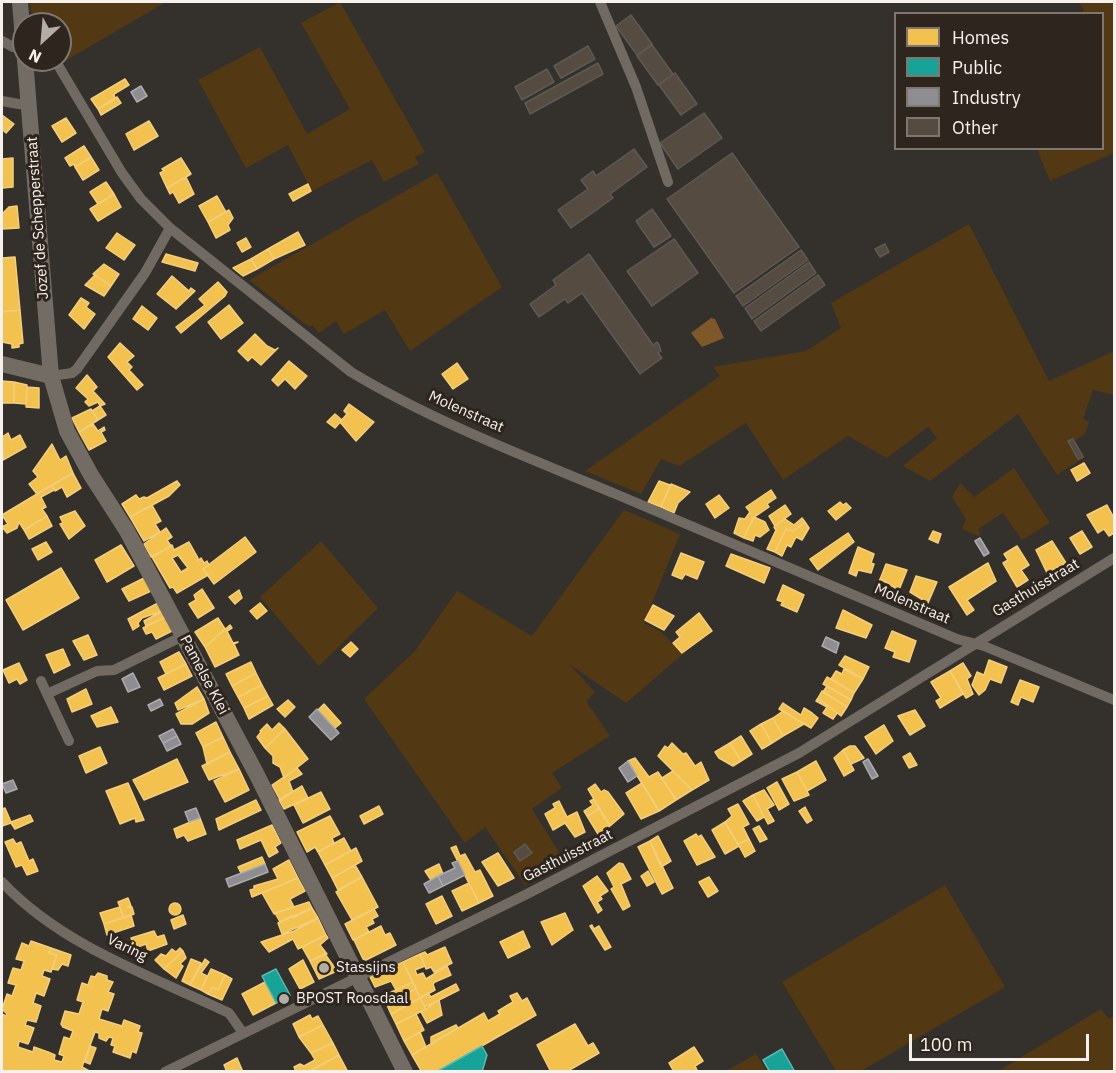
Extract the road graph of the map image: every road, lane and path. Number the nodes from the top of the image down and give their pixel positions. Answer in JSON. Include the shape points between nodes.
{"nodes":[{"id":1,"x":600,"y":2,"type":"edge"},
{"id":2,"x":26,"y":72,"type":"edge"},
{"id":3,"x":63,"y":72,"type":"edge"},
{"id":4,"x":2,"y":101,"type":"edge"},
{"id":5,"x":30,"y":106,"type":"junction"},
{"id":6,"x":668,"y":182,"type":"dead end"},
{"id":7,"x":170,"y":228,"type":"junction"},
{"id":8,"x":2,"y":364,"type":"edge"},
{"id":9,"x":51,"y":376,"type":"junction"},
{"id":10,"x":1114,"y":558,"type":"edge"},
{"id":11,"x":183,"y":636,"type":"junction"},
{"id":12,"x":973,"y":643,"type":"junction"},
{"id":13,"x":41,"y":681,"type":"dead end"},
{"id":14,"x":47,"y":694,"type":"junction"},
{"id":15,"x":1114,"y":700,"type":"edge"},
{"id":16,"x":69,"y":741,"type":"dead end"},
{"id":17,"x":2,"y":882,"type":"edge"},
{"id":18,"x":358,"y":975,"type":"junction"},
{"id":19,"x":243,"y":1034,"type":"junction"},
{"id":20,"x":165,"y":1071,"type":"edge"},
{"id":21,"x":405,"y":1071,"type":"edge"}],
"edges":[{"from":1,"to":6,"type":"street","via":[[636,87]]},
{"from":2,"to":5,"type":"main road","name":"Jozef de Schepperstraat"},
{"from":3,"to":7,"type":"street","name":"Molenstraat","via":[[122,173]]},
{"from":4,"to":5,"type":"street"},
{"from":5,"to":9,"type":"main road","name":"Jozef de Schepperstraat"},
{"from":7,"to":9,"type":"street","via":[[145,273],[77,369]]},
{"from":7,"to":12,"type":"street","name":"Molenstraat","via":[[290,326],[376,388],[568,474]]},
{"from":8,"to":9,"type":"main road"},
{"from":9,"to":11,"type":"main road","name":"Pamelse Klei","via":[[67,430]]},
{"from":10,"to":12,"type":"street","name":"Gasthuisstraat"},
{"from":11,"to":14,"type":"street","via":[[114,670],[97,671]]},
{"from":11,"to":18,"type":"main road","name":"Pamelse Klei"},
{"from":12,"to":15,"type":"street"},
{"from":12,"to":18,"type":"street","name":"Gasthuisstraat","via":[[799,753],[527,894]]},
{"from":13,"to":14,"type":"street"},
{"from":14,"to":16,"type":"street"},
{"from":17,"to":19,"type":"street","name":"Varing","via":[[50,924],[81,943],[229,1013]]},
{"from":18,"to":19,"type":"street","name":"Gasthuisstraat"},
{"from":18,"to":21,"type":"main road","name":"Pamelse Klei"},
{"from":19,"to":20,"type":"street","name":"Gasthuisstraat"}]}
